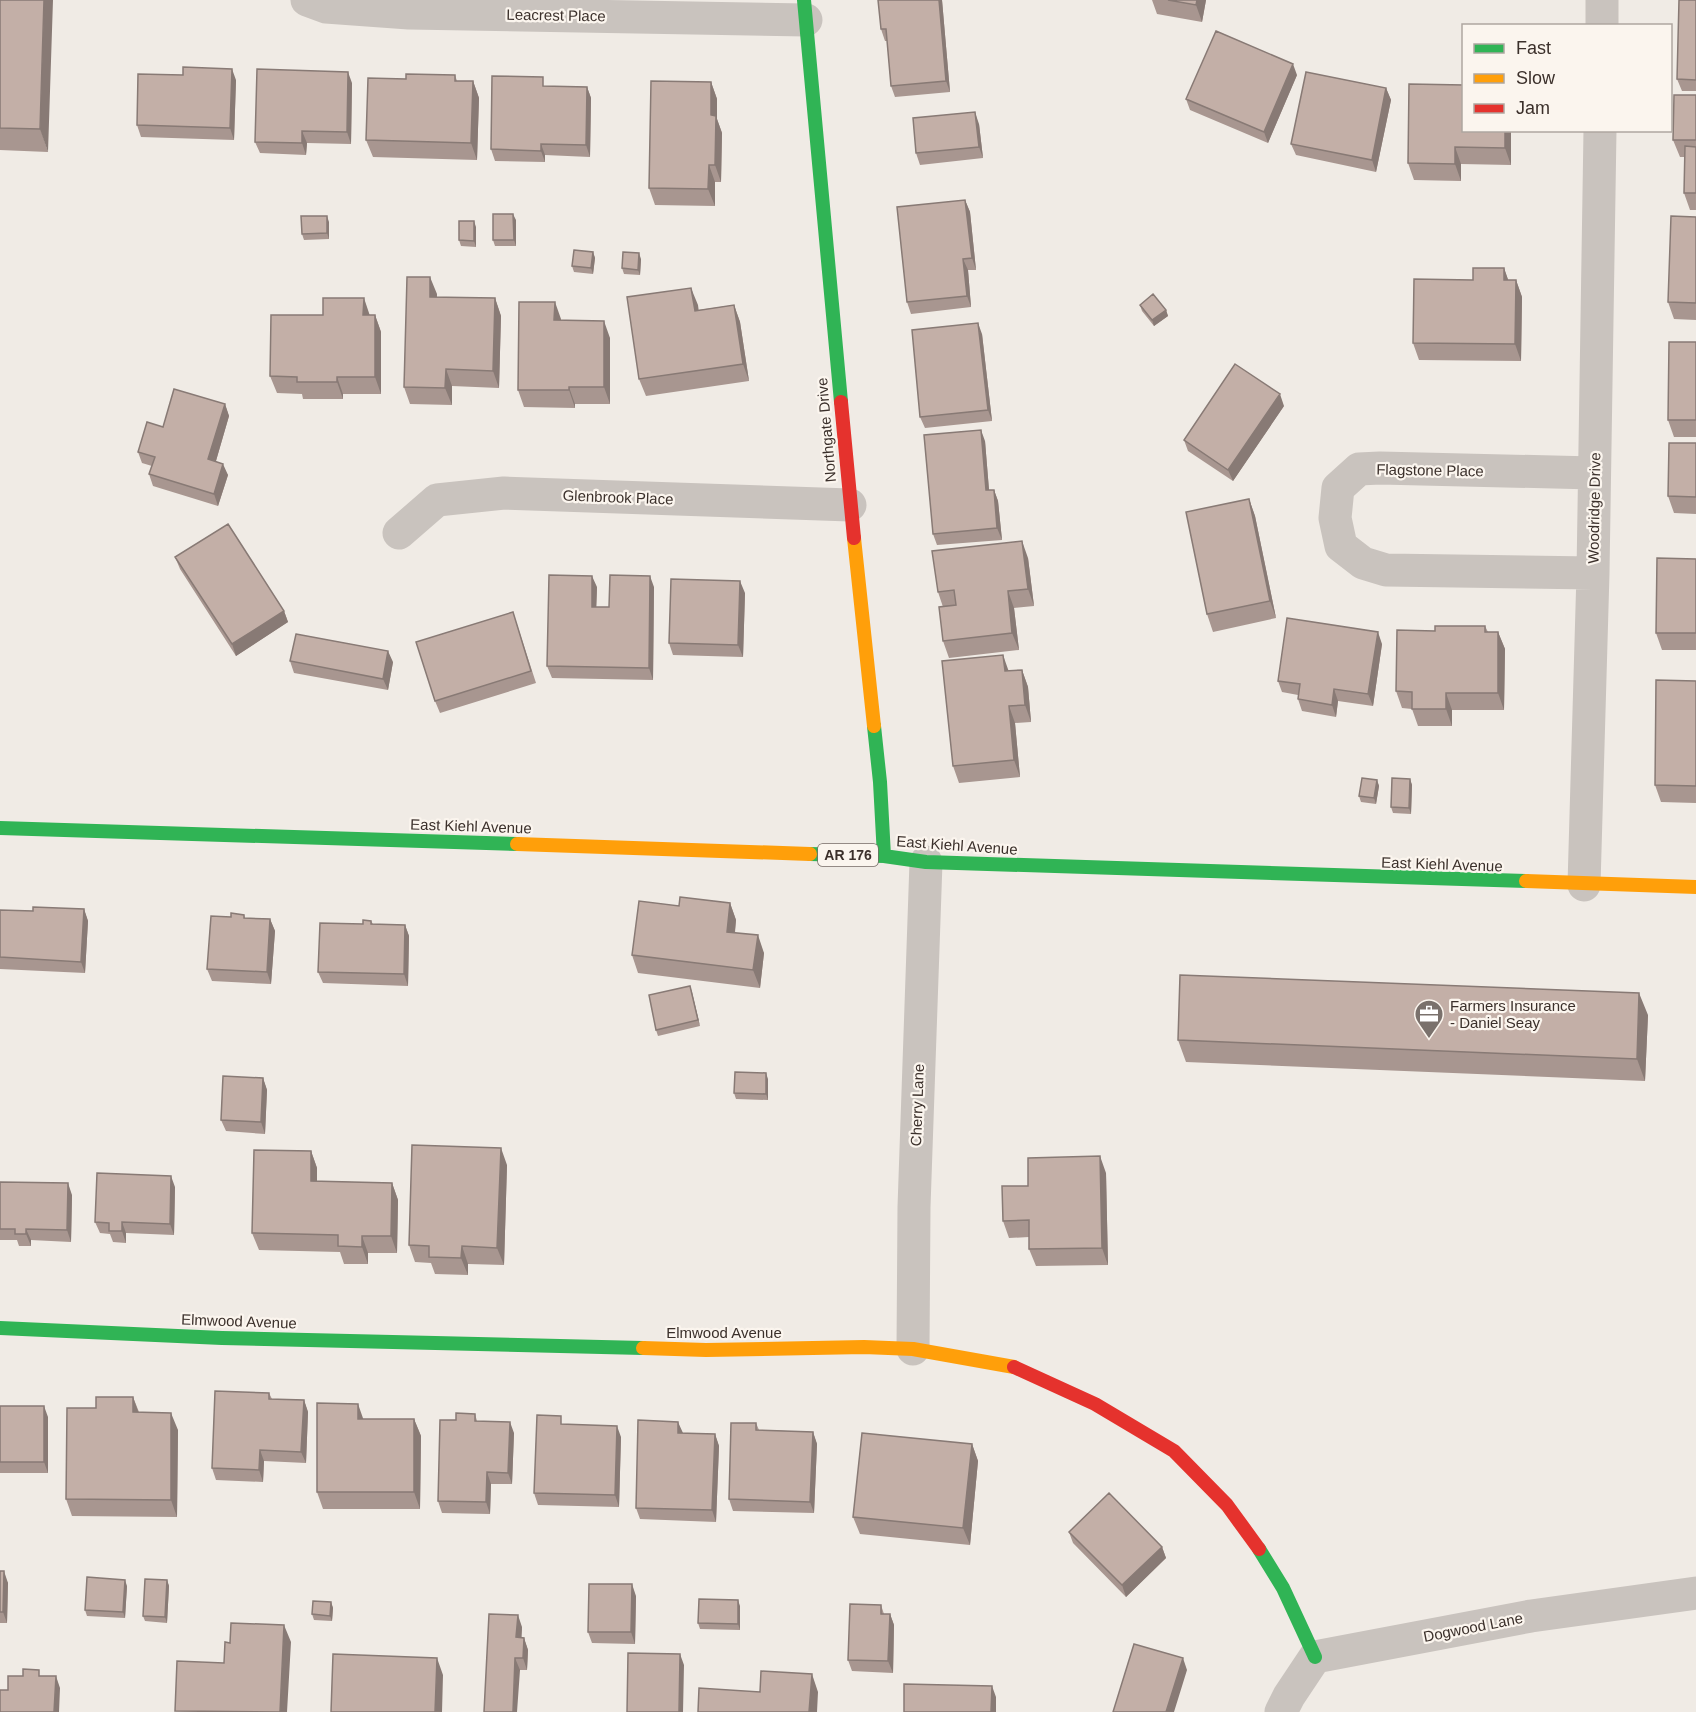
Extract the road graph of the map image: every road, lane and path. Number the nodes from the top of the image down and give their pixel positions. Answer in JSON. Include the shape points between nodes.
{"nodes":[{"id":1,"x":308,"y":0,"type":"edge"},
{"id":2,"x":1602,"y":0,"type":"edge"},
{"id":3,"x":805,"y":10,"type":"edge"},
{"id":4,"x":1602,"y":24,"type":"edge"},
{"id":5,"x":1600,"y":132,"type":"edge"},
{"id":6,"x":1594,"y":473,"type":"junction"},
{"id":7,"x":850,"y":505,"type":"junction"},
{"id":8,"x":399,"y":533,"type":"dead end"},
{"id":9,"x":1593,"y":573,"type":"junction"},
{"id":10,"x":0,"y":828,"type":"edge"},
{"id":11,"x":884,"y":856,"type":"junction"},
{"id":12,"x":926,"y":862,"type":"junction"},
{"id":13,"x":1584,"y":885,"type":"junction"},
{"id":14,"x":1696,"y":887,"type":"edge"},
{"id":15,"x":0,"y":1328,"type":"edge"},
{"id":16,"x":913,"y":1349,"type":"junction"},
{"id":17,"x":1696,"y":1593,"type":"edge"},
{"id":18,"x":1315,"y":1657,"type":"junction"},
{"id":19,"x":1281,"y":1712,"type":"edge"}],
"edges":[{"from":1,"to":3,"type":"street","name":"Leacrest Place","via":[[326,7],[409,13]]},
{"from":2,"to":4,"type":"street"},
{"from":3,"to":7,"type":"street","name":"Northgate Drive"},
{"from":5,"to":6,"type":"street","name":"Woodridge Drive"},
{"from":6,"to":9,"type":"street","name":"Woodridge Drive"},
{"from":6,"to":9,"type":"street","name":"Flagstone Place","via":[[1359,470],[1338,488],[1335,518],[1341,546],[1363,563],[1386,570]]},
{"from":7,"to":8,"type":"street","name":"Glenbrook Place","via":[[504,493],[437,500]]},
{"from":7,"to":11,"type":"street","name":"Northgate Drive","via":[[880,782]]},
{"from":9,"to":13,"type":"street","name":"Woodridge Drive"},
{"from":10,"to":11,"type":"street","name":"East Kiehl Avenue","number":"AR 176"},
{"from":11,"to":12,"type":"street","name":"East Kiehl Avenue","number":"AR 176"},
{"from":12,"to":13,"type":"street","name":"East Kiehl Avenue","number":"AR 176"},
{"from":12,"to":16,"type":"street","name":"Cherry Lane","via":[[914,1185]]},
{"from":13,"to":14,"type":"street","name":"East Kiehl Avenue","number":"AR 176"},
{"from":15,"to":16,"type":"street","name":"Elmwood Avenue","via":[[222,1338],[706,1350]]},
{"from":16,"to":18,"type":"street","name":"Elmwood Avenue","via":[[1012,1365],[1095,1404],[1174,1451],[1227,1505],[1257,1545],[1283,1588]]},
{"from":17,"to":18,"type":"street","name":"Dogwood Lane","via":[[1532,1616]]},
{"from":18,"to":19,"type":"street"}]}
